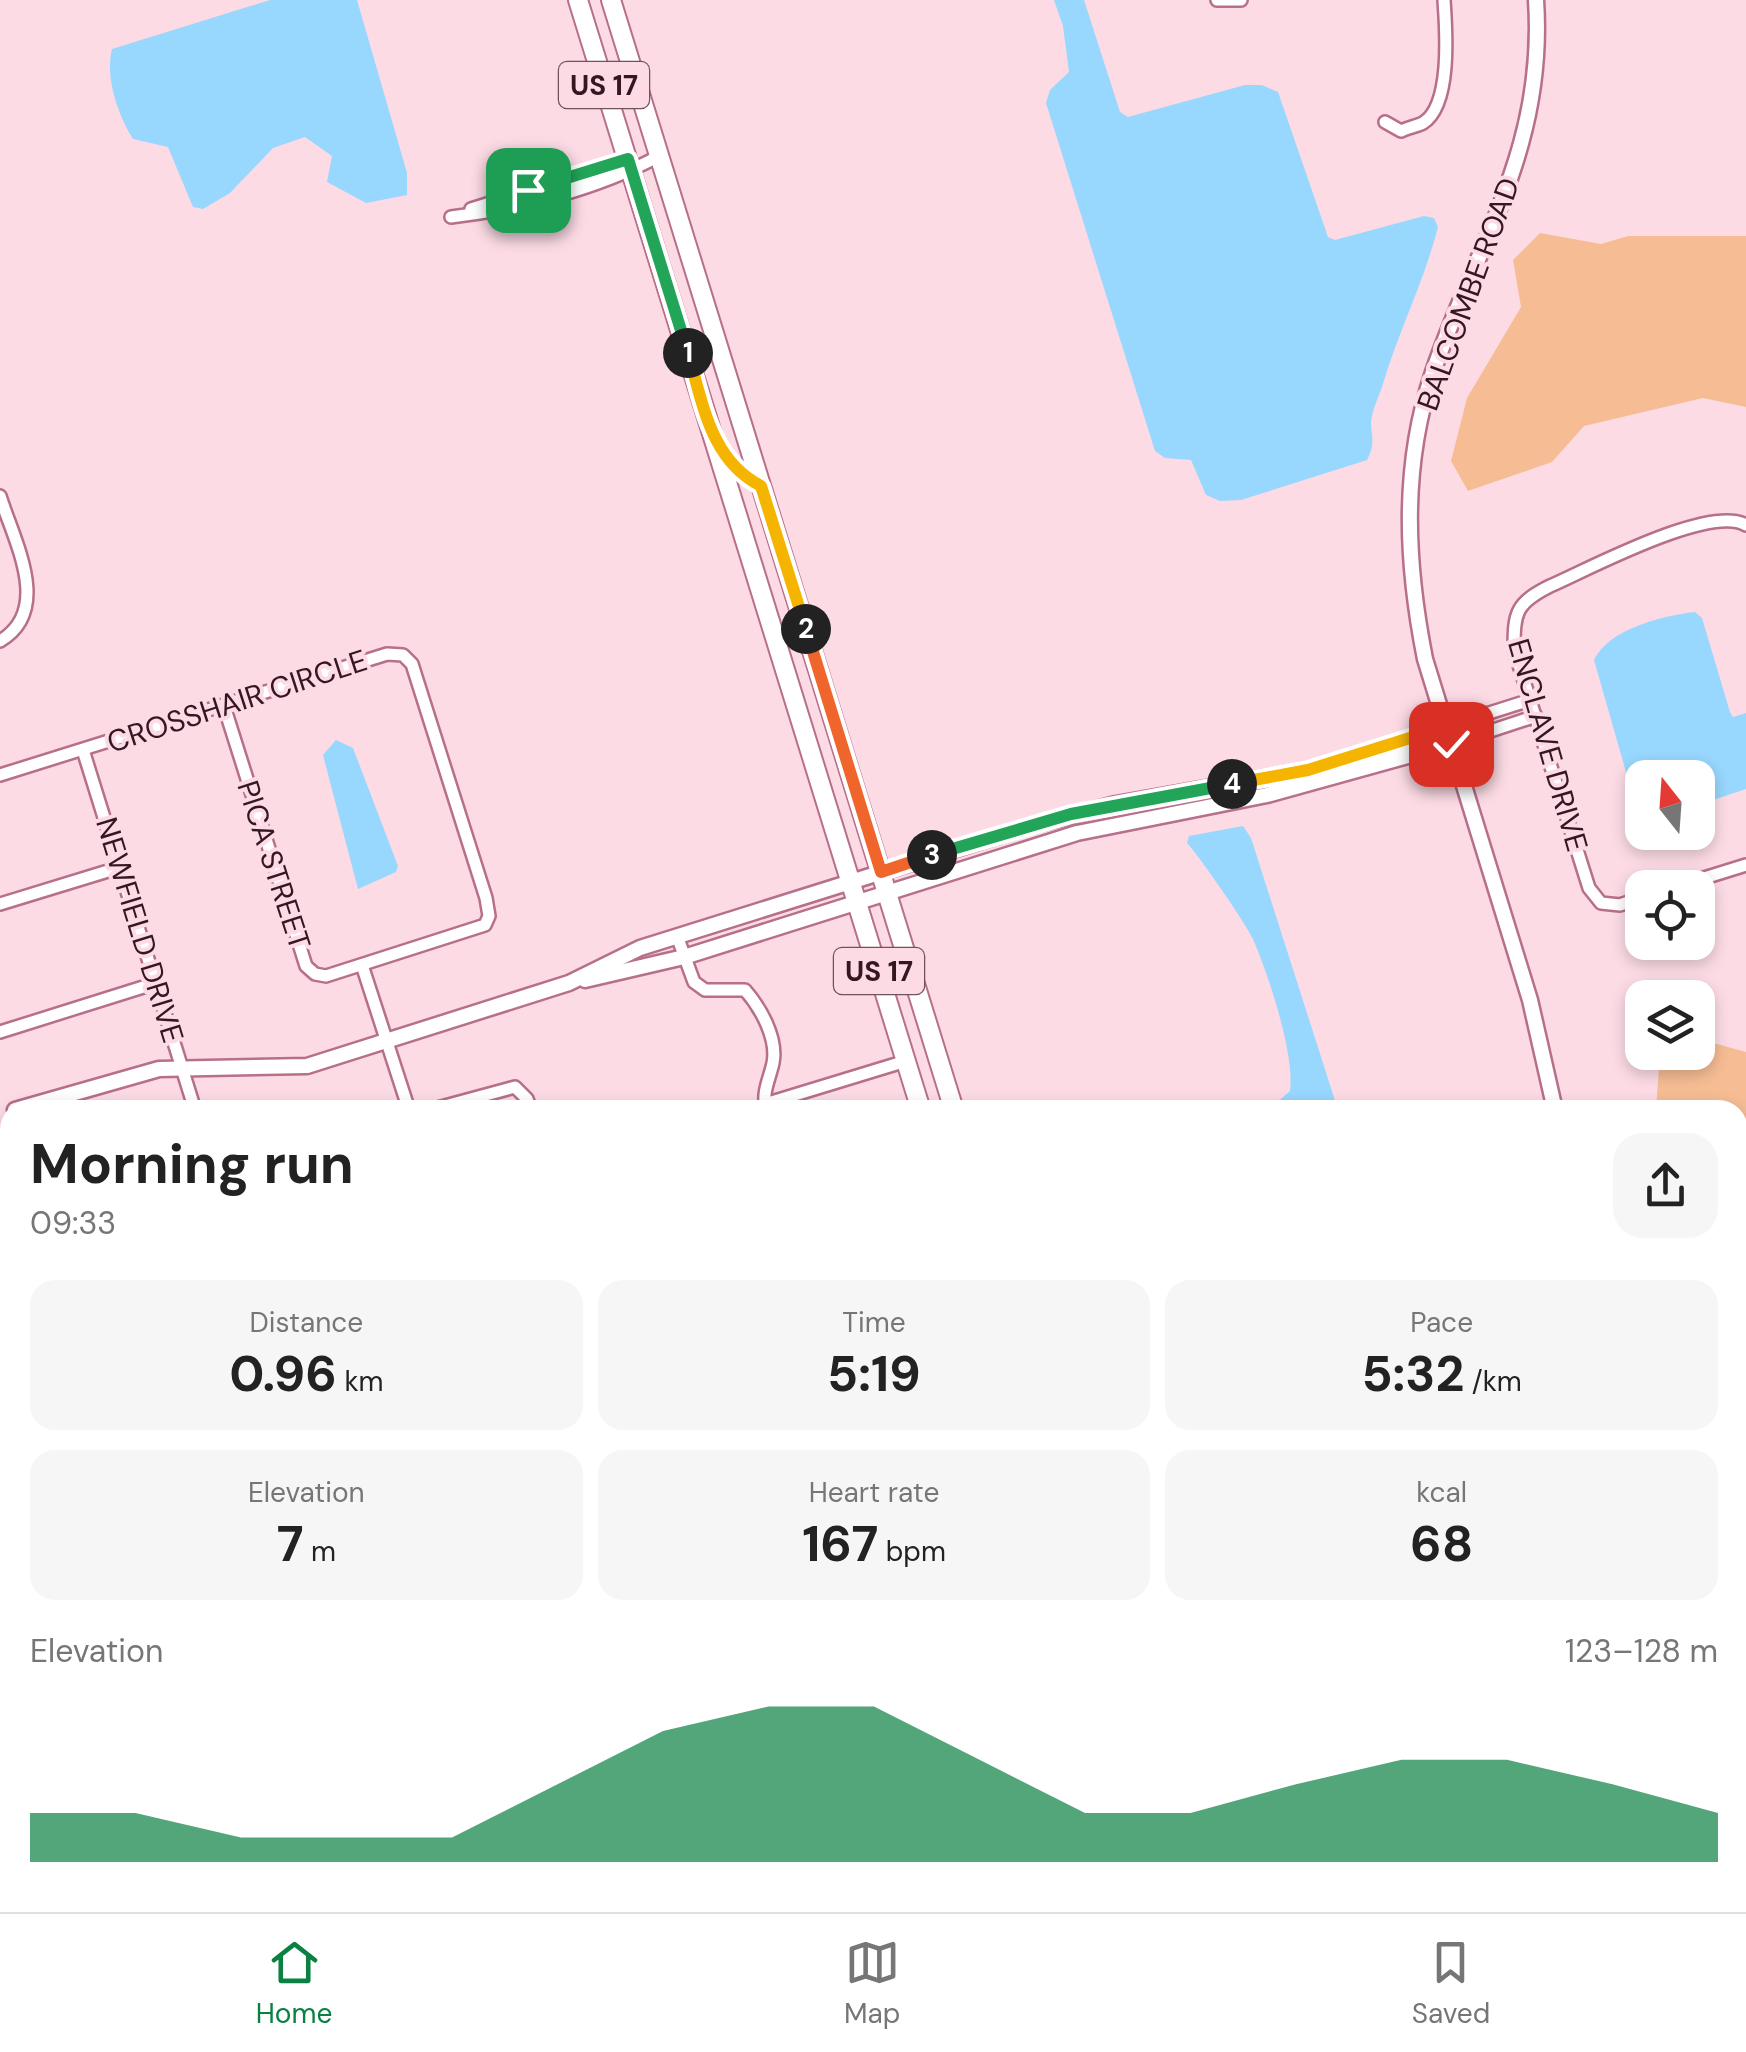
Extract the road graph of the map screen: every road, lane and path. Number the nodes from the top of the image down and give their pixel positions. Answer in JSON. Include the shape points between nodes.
{"nodes":[{"id":1,"x":578,"y":0,"type":"edge"},
{"id":2,"x":611,"y":0,"type":"edge"},
{"id":3,"x":1216,"y":0,"type":"edge"},
{"id":4,"x":1241,"y":0,"type":"edge"},
{"id":5,"x":1444,"y":0,"type":"edge"},
{"id":6,"x":1536,"y":0,"type":"edge"},
{"id":7,"x":1385,"y":122,"type":"dead end"},
{"id":8,"x":659,"y":156,"type":"junction"},
{"id":9,"x":629,"y":165,"type":"junction"},
{"id":10,"x":715,"y":442,"type":"junction"},
{"id":11,"x":761,"y":486,"type":"junction"},
{"id":12,"x":1,"y":501,"type":"edge"},
{"id":13,"x":1746,"y":525,"type":"edge"},
{"id":14,"x":0,"y":640,"type":"edge"},
{"id":15,"x":1530,"y":700,"type":"junction"},
{"id":16,"x":224,"y":706,"type":"junction"},
{"id":17,"x":1536,"y":716,"type":"junction"},
{"id":18,"x":1445,"y":727,"type":"junction"},
{"id":19,"x":1451,"y":744,"type":"junction"},
{"id":20,"x":84,"y":750,"type":"junction"},
{"id":21,"x":0,"y":775,"type":"edge"},
{"id":22,"x":1071,"y":814,"type":"junction"},
{"id":23,"x":1077,"y":833,"type":"junction"},
{"id":24,"x":1746,"y":864,"type":"edge"},
{"id":25,"x":121,"y":866,"type":"junction"},
{"id":26,"x":881,"y":872,"type":"junction"},
{"id":27,"x":1715,"y":874,"type":"edge"},
{"id":28,"x":851,"y":882,"type":"junction"},
{"id":29,"x":886,"y":891,"type":"junction"},
{"id":30,"x":857,"y":901,"type":"junction"},
{"id":31,"x":1625,"y":903,"type":"edge"},
{"id":32,"x":0,"y":904,"type":"edge"},
{"id":33,"x":678,"y":936,"type":"junction"},
{"id":34,"x":684,"y":958,"type":"junction"},
{"id":35,"x":362,"y":965,"type":"junction"},
{"id":36,"x":156,"y":982,"type":"junction"},
{"id":37,"x":569,"y":982,"type":"junction"},
{"id":38,"x":0,"y":1032,"type":"edge"},
{"id":39,"x":387,"y":1041,"type":"junction"},
{"id":40,"x":906,"y":1061,"type":"junction"},
{"id":41,"x":182,"y":1066,"type":"junction"},
{"id":42,"x":48,"y":1100,"type":"edge"},
{"id":43,"x":192,"y":1100,"type":"edge"},
{"id":44,"x":406,"y":1100,"type":"edge"},
{"id":45,"x":467,"y":1100,"type":"edge"},
{"id":46,"x":528,"y":1100,"type":"edge"},
{"id":47,"x":765,"y":1100,"type":"edge"},
{"id":48,"x":787,"y":1100,"type":"edge"},
{"id":49,"x":919,"y":1100,"type":"edge"},
{"id":50,"x":951,"y":1100,"type":"edge"},
{"id":51,"x":1553,"y":1100,"type":"edge"}],
"edges":[{"from":1,"to":9,"type":"main road","number":"US 17"},
{"from":2,"to":8,"type":"main road","number":"US 17"},
{"from":3,"to":4,"type":"street"},
{"from":5,"to":7,"type":"street","via":[[1447,36],[1435,110],[1400,131]]},
{"from":6,"to":18,"type":"street","name":"BALCOMBE ROAD","via":[[1530,106],[1508,195],[1438,358],[1414,445],[1408,514],[1414,602]]},
{"from":8,"to":9,"type":"street"},
{"from":8,"to":11,"type":"main road","number":"US 17"},
{"from":9,"to":9,"type":"street","via":[[451,216],[496,212]]},
{"from":9,"to":10,"type":"main road","number":"US 17"},
{"from":10,"to":11,"type":"main road","via":[[735,470]]},
{"from":10,"to":28,"type":"main road","number":"US 17"},
{"from":11,"to":26,"type":"main road","number":"US 17"},
{"from":12,"to":14,"type":"street","via":[[28,586],[28,609]]},
{"from":13,"to":15,"type":"street","name":"ENCLAVE DRIVE","via":[[1702,522],[1526,598],[1514,618],[1514,649]]},
{"from":15,"to":17,"type":"street","name":"ENCLAVE DRIVE"},
{"from":15,"to":18,"type":"street"},
{"from":16,"to":20,"type":"street","name":"CROSSHAIR CIRCLE"},
{"from":16,"to":35,"type":"street","name":"PICA STREET","via":[[306,966],[326,976]]},
{"from":16,"to":35,"type":"street","name":"CROSSHAIR CIRCLE","via":[[387,654],[412,664],[489,916],[474,930]]},
{"from":17,"to":19,"type":"street"},
{"from":17,"to":31,"type":"street","name":"ENCLAVE DRIVE","via":[[1589,888],[1601,903]]},
{"from":18,"to":19,"type":"street","name":"BALCOMBE ROAD"},
{"from":18,"to":22,"type":"street","via":[[1308,770]]},
{"from":19,"to":23,"type":"street","via":[[1266,795]]},
{"from":19,"to":51,"type":"street","name":"BALCOMBE ROAD","via":[[1530,1000]]},
{"from":20,"to":21,"type":"street","name":"CROSSHAIR CIRCLE"},
{"from":20,"to":25,"type":"street","name":"NEWFIELD DRIVE"},
{"from":22,"to":23,"type":"street"},
{"from":22,"to":26,"type":"street"},
{"from":23,"to":29,"type":"street"},
{"from":24,"to":27,"type":"street"},
{"from":25,"to":32,"type":"street"},
{"from":25,"to":36,"type":"street","name":"NEWFIELD DRIVE"},
{"from":26,"to":28,"type":"street"},
{"from":26,"to":29,"type":"main road","number":"US 17"},
{"from":28,"to":30,"type":"main road","number":"US 17"},
{"from":28,"to":33,"type":"street"},
{"from":29,"to":30,"type":"street"},
{"from":29,"to":50,"type":"main road","number":"US 17"},
{"from":30,"to":34,"type":"street"},
{"from":30,"to":40,"type":"main road","number":"US 17"},
{"from":33,"to":34,"type":"street"},
{"from":33,"to":37,"type":"street"},
{"from":34,"to":37,"type":"street"},
{"from":34,"to":47,"type":"street","via":[[705,990],[745,990],[762,1009],[774,1059]]},
{"from":35,"to":39,"type":"street"},
{"from":36,"to":38,"type":"street"},
{"from":36,"to":41,"type":"street","name":"NEWFIELD DRIVE"},
{"from":37,"to":39,"type":"street"},
{"from":39,"to":41,"type":"street","via":[[307,1066]]},
{"from":39,"to":44,"type":"street"},
{"from":40,"to":48,"type":"street"},
{"from":40,"to":49,"type":"main road","number":"US 17"},
{"from":41,"to":42,"type":"street","via":[[136,1072]]},
{"from":41,"to":43,"type":"street","name":"NEWFIELD DRIVE"},
{"from":45,"to":46,"type":"street","via":[[515,1087]]}]}
